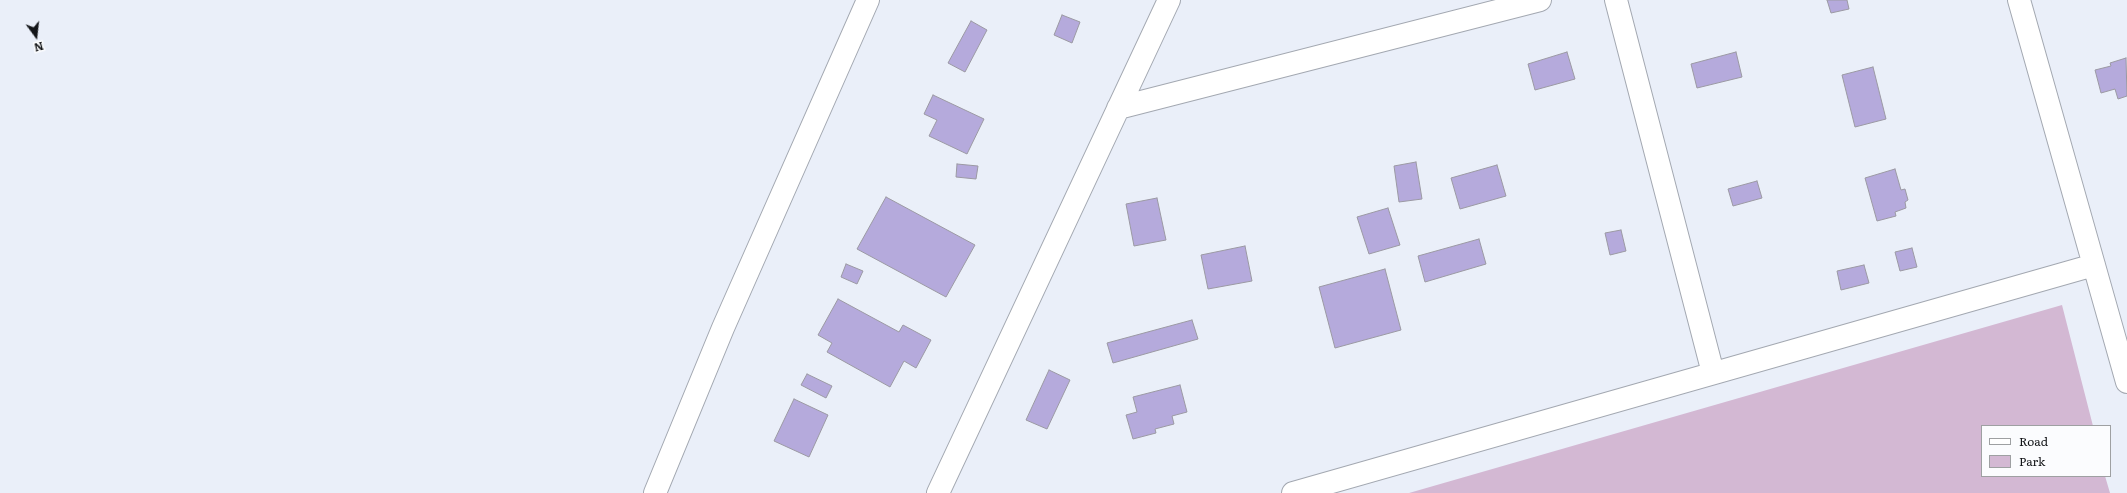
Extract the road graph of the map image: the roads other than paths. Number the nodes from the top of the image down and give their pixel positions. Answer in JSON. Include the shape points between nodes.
{"nodes":[{"id":1,"x":868,"y":0,"type":"edge"},
{"id":2,"x":1169,"y":0,"type":"edge"},
{"id":3,"x":1540,"y":0,"type":"edge"},
{"id":4,"x":1616,"y":0,"type":"edge"},
{"id":5,"x":2019,"y":0,"type":"edge"},
{"id":6,"x":1118,"y":108,"type":"junction"},
{"id":7,"x":2094,"y":265,"type":"junction"},
{"id":8,"x":1713,"y":373,"type":"junction"},
{"id":9,"x":2127,"y":382,"type":"edge"},
{"id":10,"x":655,"y":493,"type":"edge"},
{"id":11,"x":938,"y":493,"type":"edge"},
{"id":12,"x":1293,"y":493,"type":"edge"}],
"edges":[{"from":1,"to":10,"type":"street","via":[[724,328]]},
{"from":2,"to":6,"type":"street"},
{"from":3,"to":6,"type":"street"},
{"from":4,"to":8,"type":"street"},
{"from":5,"to":7,"type":"street"},
{"from":6,"to":11,"type":"street"},
{"from":7,"to":8,"type":"street"},
{"from":7,"to":9,"type":"street"},
{"from":8,"to":12,"type":"street"}]}
